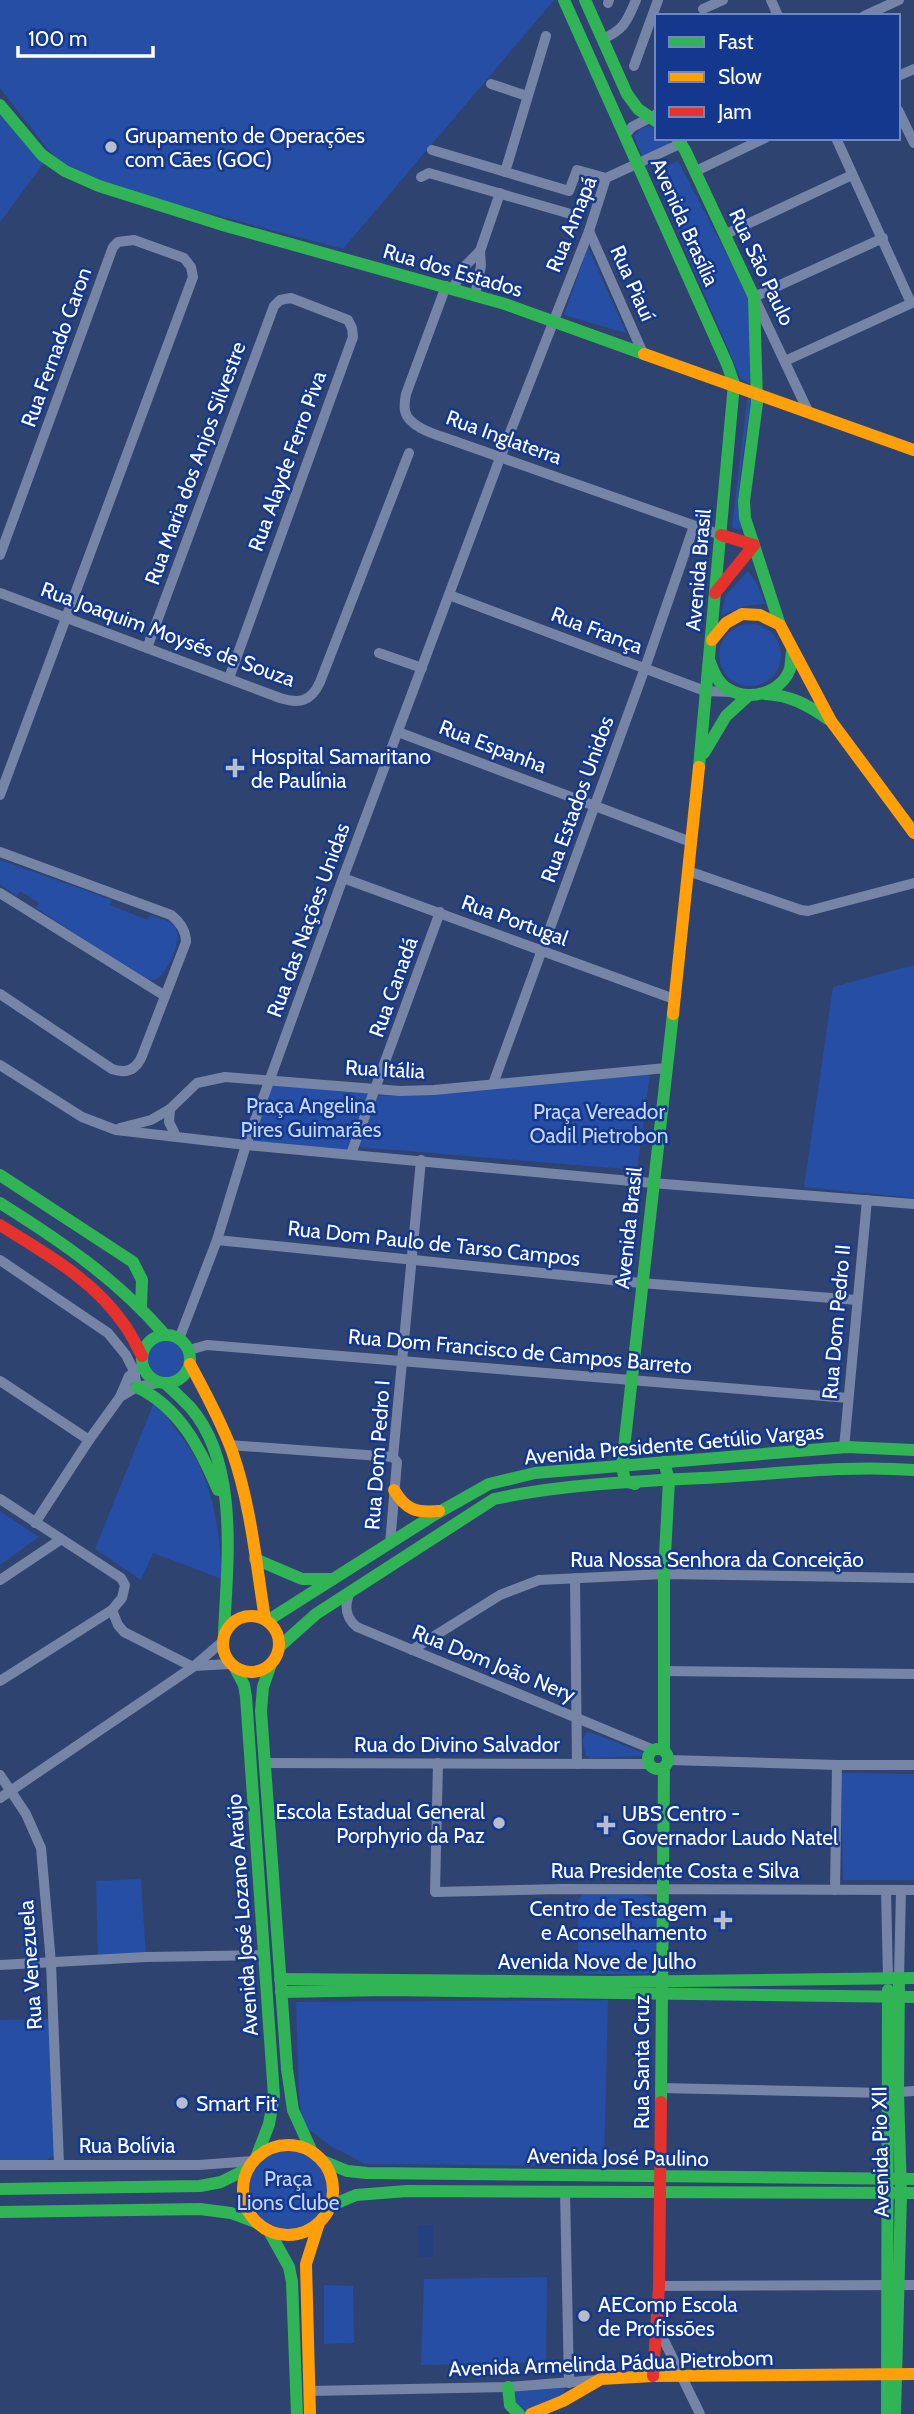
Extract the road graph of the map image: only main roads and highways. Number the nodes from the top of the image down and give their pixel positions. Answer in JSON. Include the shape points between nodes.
{"nodes":[{"id":1,"x":564,"y":0,"type":"edge"},
{"id":2,"x":585,"y":0,"type":"edge"},
{"id":3,"x":0,"y":105,"type":"edge"},
{"id":4,"x":654,"y":117,"type":"edge"},
{"id":5,"x":680,"y":140,"type":"edge"},
{"id":6,"x":734,"y":384,"type":"junction"},
{"id":7,"x":757,"y":393,"type":"junction"},
{"id":8,"x":914,"y":450,"type":"edge"},
{"id":9,"x":721,"y":535,"type":"junction"},
{"id":10,"x":754,"y":545,"type":"junction"},
{"id":11,"x":715,"y":593,"type":"junction"},
{"id":12,"x":780,"y":625,"type":"junction"},
{"id":13,"x":712,"y":641,"type":"junction"},
{"id":14,"x":792,"y":648,"type":"junction"},
{"id":15,"x":709,"y":655,"type":"junction"},
{"id":16,"x":763,"y":694,"type":"junction"},
{"id":17,"x":748,"y":696,"type":"junction"},
{"id":18,"x":831,"y":721,"type":"junction"},
{"id":19,"x":701,"y":760,"type":"junction"},
{"id":20,"x":914,"y":833,"type":"edge"},
{"id":21,"x":0,"y":1175,"type":"edge"},
{"id":22,"x":0,"y":1203,"type":"edge"},
{"id":23,"x":0,"y":1224,"type":"edge"},
{"id":24,"x":141,"y":1307,"type":"junction"},
{"id":25,"x":165,"y":1335,"type":"junction"},
{"id":26,"x":139,"y":1364,"type":"junction"},
{"id":27,"x":190,"y":1364,"type":"junction"},
{"id":28,"x":162,"y":1383,"type":"junction"},
{"id":29,"x":137,"y":1387,"type":"road end"},
{"id":30,"x":877,"y":1448,"type":"junction"},
{"id":31,"x":899,"y":1449,"type":"junction"},
{"id":32,"x":914,"y":1450,"type":"edge"},
{"id":33,"x":763,"y":1454,"type":"junction"},
{"id":34,"x":664,"y":1462,"type":"junction"},
{"id":35,"x":622,"y":1466,"type":"junction"},
{"id":36,"x":888,"y":1468,"type":"junction"},
{"id":37,"x":914,"y":1470,"type":"edge"},
{"id":38,"x":535,"y":1473,"type":"junction"},
{"id":39,"x":764,"y":1474,"type":"junction"},
{"id":40,"x":668,"y":1480,"type":"junction"},
{"id":41,"x":635,"y":1484,"type":"junction"},
{"id":42,"x":394,"y":1490,"type":"road end"},
{"id":43,"x":535,"y":1492,"type":"junction"},
{"id":44,"x":443,"y":1510,"type":"junction"},
{"id":45,"x":228,"y":1514,"type":"junction"},
{"id":46,"x":390,"y":1544,"type":"junction"},
{"id":47,"x":370,"y":1556,"type":"junction"},
{"id":48,"x":256,"y":1559,"type":"junction"},
{"id":49,"x":379,"y":1574,"type":"junction"},
{"id":50,"x":333,"y":1579,"type":"junction"},
{"id":51,"x":266,"y":1620,"type":"junction"},
{"id":52,"x":223,"y":1637,"type":"junction"},
{"id":53,"x":279,"y":1647,"type":"junction"},
{"id":54,"x":271,"y":1664,"type":"junction"},
{"id":55,"x":233,"y":1666,"type":"junction"},
{"id":56,"x":893,"y":1978,"type":"junction"},
{"id":57,"x":914,"y":1978,"type":"edge"},
{"id":58,"x":281,"y":1985,"type":"junction"},
{"id":59,"x":661,"y":1987,"type":"junction"},
{"id":60,"x":894,"y":1997,"type":"junction"},
{"id":61,"x":914,"y":1997,"type":"edge"},
{"id":62,"x":312,"y":2152,"type":"junction"},
{"id":63,"x":323,"y":2161,"type":"junction"},
{"id":64,"x":253,"y":2162,"type":"junction"},
{"id":65,"x":659,"y":2177,"type":"junction"},
{"id":66,"x":901,"y":2179,"type":"edge"},
{"id":67,"x":62,"y":2187,"type":"junction"},
{"id":68,"x":0,"y":2189,"type":"edge"},
{"id":69,"x":660,"y":2194,"type":"junction"},
{"id":70,"x":901,"y":2194,"type":"edge"},
{"id":71,"x":330,"y":2206,"type":"junction"},
{"id":72,"x":0,"y":2212,"type":"edge"},
{"id":73,"x":15,"y":2212,"type":"junction"},
{"id":74,"x":256,"y":2222,"type":"junction"},
{"id":75,"x":319,"y":2223,"type":"junction"},
{"id":76,"x":269,"y":2231,"type":"junction"},
{"id":77,"x":914,"y":2374,"type":"edge"},
{"id":78,"x":653,"y":2376,"type":"junction"},
{"id":79,"x":892,"y":2376,"type":"junction"},
{"id":80,"x":569,"y":2382,"type":"road end"},
{"id":81,"x":508,"y":2387,"type":"road end"},
{"id":82,"x":563,"y":2401,"type":"junction"},
{"id":83,"x":297,"y":2414,"type":"edge"},
{"id":84,"x":310,"y":2414,"type":"edge"},
{"id":85,"x":519,"y":2414,"type":"edge"},
{"id":86,"x":531,"y":2414,"type":"edge"},
{"id":87,"x":887,"y":2414,"type":"edge"},
{"id":88,"x":895,"y":2414,"type":"edge"}],
"edges":[{"from":1,"to":6,"type":"main road","name":"Avenida Brasília"},
{"from":2,"to":4,"type":"main road","via":[[627,94],[633,104]]},
{"from":3,"to":6,"type":"main road","name":"Rua dos Estados","via":[[47,159],[90,183],[274,241],[450,287]]},
{"from":5,"to":7,"type":"main road","name":"Rua São Paulo","via":[[754,297]]},
{"from":6,"to":7,"type":"main road","name":"Rua dos Estados"},
{"from":6,"to":9,"type":"main road","name":"Avenida Brasil"},
{"from":7,"to":8,"type":"main road","name":"Rua dos Estados"},
{"from":7,"to":10,"type":"main road","via":[[744,501]]},
{"from":9,"to":10,"type":"main road"},
{"from":9,"to":11,"type":"main road","name":"Avenida Brasil"},
{"from":10,"to":11,"type":"main road"},
{"from":10,"to":12,"type":"main road"},
{"from":11,"to":13,"type":"main road","name":"Avenida Brasil"},
{"from":12,"to":13,"type":"main road","via":[[769,617],[742,614],[729,619]]},
{"from":12,"to":14,"type":"main road"},
{"from":13,"to":15,"type":"main road","name":"Avenida Brasil"},
{"from":14,"to":16,"type":"main road","via":[[786,676]]},
{"from":14,"to":18,"type":"main road"},
{"from":15,"to":17,"type":"main road","via":[[716,677],[733,692]]},
{"from":15,"to":19,"type":"main road","name":"Avenida Brasil"},
{"from":16,"to":17,"type":"main road"},
{"from":16,"to":18,"type":"main road","via":[[798,699]]},
{"from":17,"to":19,"type":"main road","name":"Avenida Brasil","via":[[719,726]]},
{"from":18,"to":20,"type":"main road"},
{"from":19,"to":35,"type":"main road","name":"Avenida Brasil"},
{"from":21,"to":24,"type":"main road","via":[[133,1262],[142,1280]]},
{"from":22,"to":24,"type":"main road","via":[[90,1262]]},
{"from":23,"to":26,"type":"main road","via":[[82,1280],[110,1306],[123,1321]]},
{"from":24,"to":25,"type":"main road"},
{"from":25,"to":26,"type":"main road","via":[[147,1343]]},
{"from":25,"to":27,"type":"main road","via":[[179,1339],[189,1350]]},
{"from":26,"to":28,"type":"main road"},
{"from":27,"to":28,"type":"main road","via":[[181,1378]]},
{"from":27,"to":48,"type":"main road","via":[[229,1445]]},
{"from":28,"to":45,"type":"main road","via":[[179,1394],[201,1420],[221,1474]]},
{"from":29,"to":45,"type":"main road","via":[[156,1396],[177,1416],[202,1455]]},
{"from":30,"to":31,"type":"main road","name":"Avenida Presidente Getúlio Vargas"},
{"from":30,"to":33,"type":"main road","name":"Avenida Presidente Getúlio Vargas"},
{"from":30,"to":36,"type":"main road"},
{"from":31,"to":32,"type":"main road","name":"Avenida Presidente Getúlio Vargas"},
{"from":31,"to":36,"type":"main road"},
{"from":33,"to":34,"type":"main road","name":"Avenida Presidente Getúlio Vargas"},
{"from":33,"to":39,"type":"main road"},
{"from":34,"to":35,"type":"main road","name":"Avenida Presidente Getúlio Vargas"},
{"from":34,"to":40,"type":"main road"},
{"from":35,"to":38,"type":"main road","name":"Avenida Presidente Getúlio Vargas"},
{"from":35,"to":41,"type":"main road","via":[[625,1481]]},
{"from":36,"to":37,"type":"main road","name":"Avenida Presidente Getúlio Vargas"},
{"from":36,"to":39,"type":"main road","name":"Avenida Presidente Getúlio Vargas"},
{"from":38,"to":43,"type":"main road"},
{"from":38,"to":44,"type":"main road","name":"Avenida Presidente Getúlio Vargas","via":[[489,1484]]},
{"from":39,"to":40,"type":"main road","name":"Avenida Presidente Getúlio Vargas"},
{"from":40,"to":41,"type":"main road","name":"Avenida Presidente Getúlio Vargas"},
{"from":40,"to":59,"type":"main road","name":"Rua Santa Cruz","via":[[659,1759]]},
{"from":41,"to":43,"type":"main road","name":"Avenida Presidente Getúlio Vargas"},
{"from":42,"to":44,"type":"main road","via":[[404,1507],[414,1512]]},
{"from":43,"to":49,"type":"main road","name":"Avenida Presidente Getúlio Vargas","via":[[494,1499]]},
{"from":44,"to":46,"type":"main road","name":"Avenida Presidente Getúlio Vargas"},
{"from":45,"to":52,"type":"main road"},
{"from":46,"to":47,"type":"main road","name":"Avenida Presidente Getúlio Vargas"},
{"from":46,"to":49,"type":"main road"},
{"from":47,"to":49,"type":"main road"},
{"from":47,"to":50,"type":"main road","name":"Avenida Presidente Getúlio Vargas"},
{"from":48,"to":50,"type":"main road","via":[[312,1582]]},
{"from":48,"to":51,"type":"main road"},
{"from":49,"to":53,"type":"main road","name":"Avenida Presidente Getúlio Vargas","via":[[303,1624]]},
{"from":50,"to":51,"type":"main road","name":"Avenida Presidente Getúlio Vargas"},
{"from":51,"to":52,"type":"main road","via":[[237,1619]]},
{"from":51,"to":53,"type":"main road","via":[[274,1628]]},
{"from":52,"to":55,"type":"main road","via":[[225,1657]]},
{"from":53,"to":54,"type":"main road"},
{"from":54,"to":55,"type":"main road","via":[[254,1672]]},
{"from":54,"to":58,"type":"main road","name":"Avenida José Lozano Araújo","via":[[261,1697]]},
{"from":55,"to":64,"type":"main road","name":"Avenida José Lozano Araújo","via":[[246,1697],[274,2096],[269,2124]]},
{"from":56,"to":57,"type":"main road","name":"Avenida Nove de Julho"},
{"from":56,"to":59,"type":"main road","name":"Avenida Nove de Julho"},
{"from":56,"to":60,"type":"main road","name":"Avenida Pio XII"},
{"from":58,"to":59,"type":"main road","name":"Avenida Nove de Julho","via":[[609,1983]]},
{"from":58,"to":62,"type":"main road","name":"Avenida José Lozano Araújo","via":[[293,2110]]},
{"from":59,"to":60,"type":"main road","name":"Avenida Nove de Julho"},
{"from":59,"to":65,"type":"main road","name":"Rua Santa Cruz"},
{"from":60,"to":61,"type":"main road","name":"Avenida Nove de Julho"},
{"from":60,"to":66,"type":"main road","name":"Avenida Pio XII","via":[[894,2144]]},
{"from":62,"to":63,"type":"main road"},
{"from":62,"to":64,"type":"main road","via":[[289,2145],[266,2151]]},
{"from":63,"to":65,"type":"main road","name":"Avenida José Paulino","via":[[347,2171],[367,2172]]},
{"from":63,"to":71,"type":"main road","via":[[333,2187]]},
{"from":64,"to":67,"type":"main road","via":[[220,2182],[200,2186]]},
{"from":64,"to":74,"type":"main road","via":[[243,2191]]},
{"from":65,"to":66,"type":"main road","name":"Avenida José Paulino"},
{"from":65,"to":69,"type":"main road","name":"Rua Santa Cruz"},
{"from":66,"to":70,"type":"main road","name":"Avenida Pio XII"},
{"from":67,"to":68,"type":"main road"},
{"from":67,"to":73,"type":"main road","via":[[51,2193],[8,2195],[5,2205]]},
{"from":69,"to":70,"type":"main road","name":"Avenida José Paulino"},
{"from":69,"to":71,"type":"main road","name":"Avenida José Paulino","via":[[407,2191],[356,2195]]},
{"from":69,"to":78,"type":"main road","name":"Rua Santa Cruz"},
{"from":70,"to":79,"type":"main road","name":"Avenida Pio XII"},
{"from":71,"to":75,"type":"main road"},
{"from":72,"to":73,"type":"main road"},
{"from":73,"to":74,"type":"main road","via":[[200,2209]]},
{"from":74,"to":76,"type":"main road"},
{"from":75,"to":76,"type":"main road","via":[[295,2235]]},
{"from":75,"to":84,"type":"main road","via":[[306,2264]]},
{"from":76,"to":83,"type":"main road","via":[[292,2282]]},
{"from":77,"to":79,"type":"main road","name":"Avenida Armelinda Pádua Pietrobom"},
{"from":78,"to":79,"type":"main road","name":"Avenida Armelinda Pádua Pietrobom"},
{"from":78,"to":82,"type":"main road","name":"Avenida Armelinda Pádua Pietrobom","via":[[601,2379]]},
{"from":79,"to":87,"type":"main road","name":"Avenida Pio XII"},
{"from":79,"to":88,"type":"main road","name":"Avenida Pio XII"},
{"from":80,"to":82,"type":"main road"},
{"from":81,"to":85,"type":"main road","via":[[510,2404]]},
{"from":82,"to":86,"type":"main road"}]}
